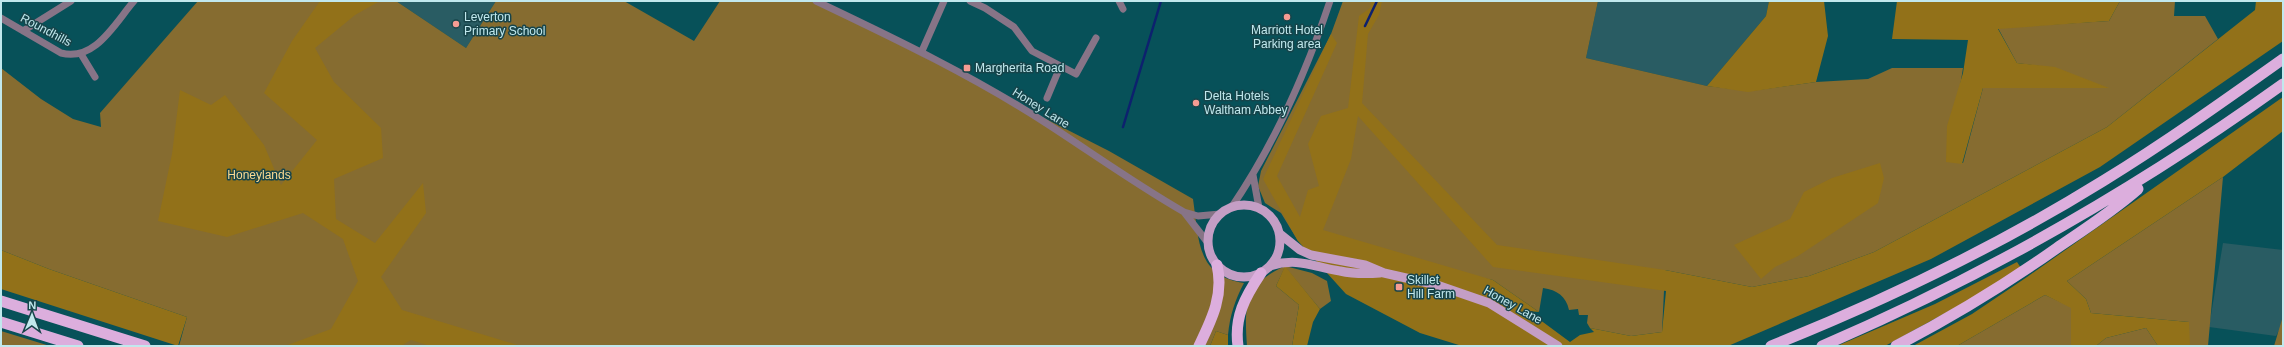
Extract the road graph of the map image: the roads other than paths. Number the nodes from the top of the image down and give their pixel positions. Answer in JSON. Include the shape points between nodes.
{"nodes":[{"id":1,"x":71,"y":1,"type":"edge"},
{"id":2,"x":134,"y":1,"type":"edge"},
{"id":3,"x":816,"y":1,"type":"edge"},
{"id":4,"x":944,"y":1,"type":"edge"},
{"id":5,"x":970,"y":1,"type":"edge"},
{"id":6,"x":1119,"y":1,"type":"edge"},
{"id":7,"x":1330,"y":1,"type":"edge"},
{"id":8,"x":1123,"y":9,"type":"dead end"},
{"id":9,"x":1,"y":18,"type":"edge"},
{"id":10,"x":23,"y":31,"type":"junction"},
{"id":11,"x":1096,"y":38,"type":"dead end"},
{"id":12,"x":922,"y":52,"type":"junction"},
{"id":13,"x":81,"y":54,"type":"junction"},
{"id":14,"x":2283,"y":59,"type":"edge"},
{"id":15,"x":1060,"y":67,"type":"junction"},
{"id":16,"x":95,"y":77,"type":"dead end"},
{"id":17,"x":2283,"y":84,"type":"edge"},
{"id":18,"x":1047,"y":98,"type":"dead end"},
{"id":19,"x":2164,"y":166,"type":"junction"},
{"id":20,"x":1253,"y":174,"type":"junction"},
{"id":21,"x":1231,"y":208,"type":"junction"},
{"id":22,"x":1259,"y":208,"type":"junction"},
{"id":23,"x":1184,"y":212,"type":"junction"},
{"id":24,"x":1220,"y":214,"type":"junction"},
{"id":25,"x":1280,"y":234,"type":"junction"},
{"id":26,"x":1208,"y":243,"type":"junction"},
{"id":27,"x":1217,"y":265,"type":"junction"},
{"id":28,"x":1270,"y":266,"type":"junction"},
{"id":29,"x":1261,"y":273,"type":"junction"},
{"id":30,"x":1384,"y":273,"type":"junction"},
{"id":31,"x":1,"y":300,"type":"edge"},
{"id":32,"x":1,"y":322,"type":"edge"},
{"id":33,"x":78,"y":346,"type":"edge"},
{"id":34,"x":145,"y":346,"type":"edge"},
{"id":35,"x":1199,"y":346,"type":"edge"},
{"id":36,"x":1238,"y":346,"type":"edge"},
{"id":37,"x":1558,"y":346,"type":"edge"},
{"id":38,"x":1771,"y":346,"type":"edge"},
{"id":39,"x":1822,"y":346,"type":"edge"},
{"id":40,"x":1896,"y":346,"type":"edge"}],
"edges":[{"from":1,"to":10,"type":"street"},
{"from":2,"to":13,"type":"street","name":"Roundhills","via":[[96,46]]},
{"from":3,"to":12,"type":"street","name":"Honey Lane"},
{"from":4,"to":12,"type":"street"},
{"from":5,"to":15,"type":"street","via":[[1014,27],[1032,51]]},
{"from":6,"to":8,"type":"street"},
{"from":7,"to":20,"type":"street","via":[[1299,82]]},
{"from":9,"to":10,"type":"street","name":"Roundhills"},
{"from":10,"to":13,"type":"street","name":"Roundhills","via":[[62,53],[72,56]]},
{"from":11,"to":15,"type":"street","via":[[1076,74]]},
{"from":12,"to":23,"type":"street","name":"Honey Lane","via":[[1049,125],[1105,164]]},
{"from":13,"to":16,"type":"street","name":"Roundhills"},
{"from":14,"to":38,"type":"highway","via":[[2147,152],[2027,225],[1922,280]]},
{"from":15,"to":18,"type":"street"},
{"from":17,"to":19,"type":"highway"},
{"from":19,"to":39,"type":"highway","via":[[1984,270]]},
{"from":19,"to":40,"type":"highway","via":[[2104,216],[2026,269]]},
{"from":20,"to":21,"type":"street"},
{"from":20,"to":22,"type":"street"},
{"from":21,"to":22,"type":"main road","via":[[1246,205]]},
{"from":21,"to":24,"type":"main road"},
{"from":22,"to":25,"type":"main road","via":[[1270,216]]},
{"from":23,"to":24,"type":"street","name":"Honey Lane","via":[[1198,216]]},
{"from":23,"to":26,"type":"street","name":"Honey Lane"},
{"from":24,"to":26,"type":"main road","via":[[1210,229]]},
{"from":25,"to":28,"type":"main road","via":[[1278,254]]},
{"from":25,"to":30,"type":"main road","name":"Honey Lane","via":[[1300,250],[1311,255],[1365,265]]},
{"from":26,"to":27,"type":"main road"},
{"from":27,"to":29,"type":"main road","via":[[1234,276],[1249,277]]},
{"from":27,"to":35,"type":"highway","via":[[1220,289]]},
{"from":28,"to":29,"type":"main road"},
{"from":28,"to":30,"type":"main road","name":"Honey Lane","via":[[1293,261],[1340,272]]},
{"from":29,"to":36,"type":"highway","via":[[1240,309]]},
{"from":30,"to":37,"type":"main road","name":"Honey Lane","via":[[1436,285],[1489,303]]},
{"from":31,"to":34,"type":"highway"},
{"from":32,"to":33,"type":"highway"}]}
